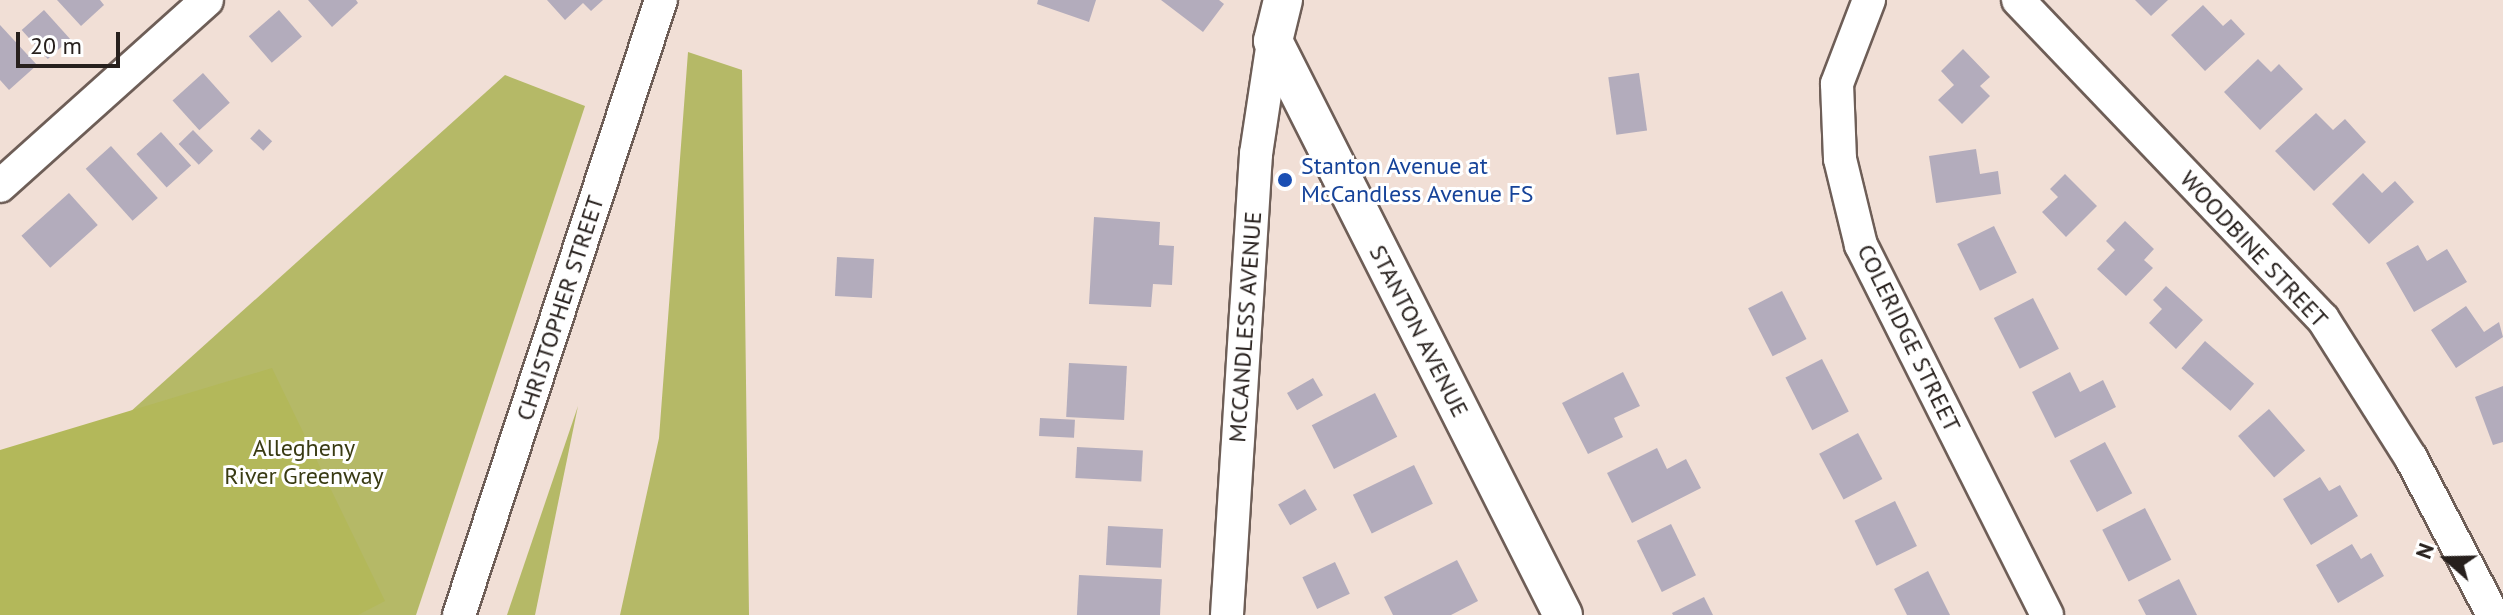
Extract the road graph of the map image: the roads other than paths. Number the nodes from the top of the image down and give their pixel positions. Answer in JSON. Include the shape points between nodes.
{"nodes":[{"id":1,"x":207,"y":0,"type":"edge"},
{"id":2,"x":661,"y":0,"type":"edge"},
{"id":3,"x":1283,"y":0,"type":"edge"},
{"id":4,"x":1869,"y":0,"type":"edge"},
{"id":5,"x":2018,"y":0,"type":"edge"},
{"id":6,"x":1273,"y":41,"type":"junction"},
{"id":7,"x":0,"y":186,"type":"edge"},
{"id":8,"x":459,"y":615,"type":"edge"},
{"id":9,"x":1227,"y":615,"type":"edge"},
{"id":10,"x":1563,"y":615,"type":"edge"},
{"id":11,"x":2047,"y":615,"type":"edge"},
{"id":12,"x":2493,"y":615,"type":"edge"}],
"edges":[{"from":1,"to":7,"type":"street"},
{"from":2,"to":8,"type":"street","name":"CHRISTOPHER STREET"},
{"from":3,"to":6,"type":"street"},
{"from":4,"to":11,"type":"street","name":"COLERIDGE STREET","via":[[1837,84],[1840,159],[1861,245]]},
{"from":5,"to":12,"type":"street","name":"WOODBINE STREET","via":[[2323,319],[2411,458]]},
{"from":6,"to":9,"type":"street","name":"MCCANDLESS AVENUE","via":[[1256,154]]},
{"from":6,"to":10,"type":"street","name":"STANTON AVENUE"}]}
